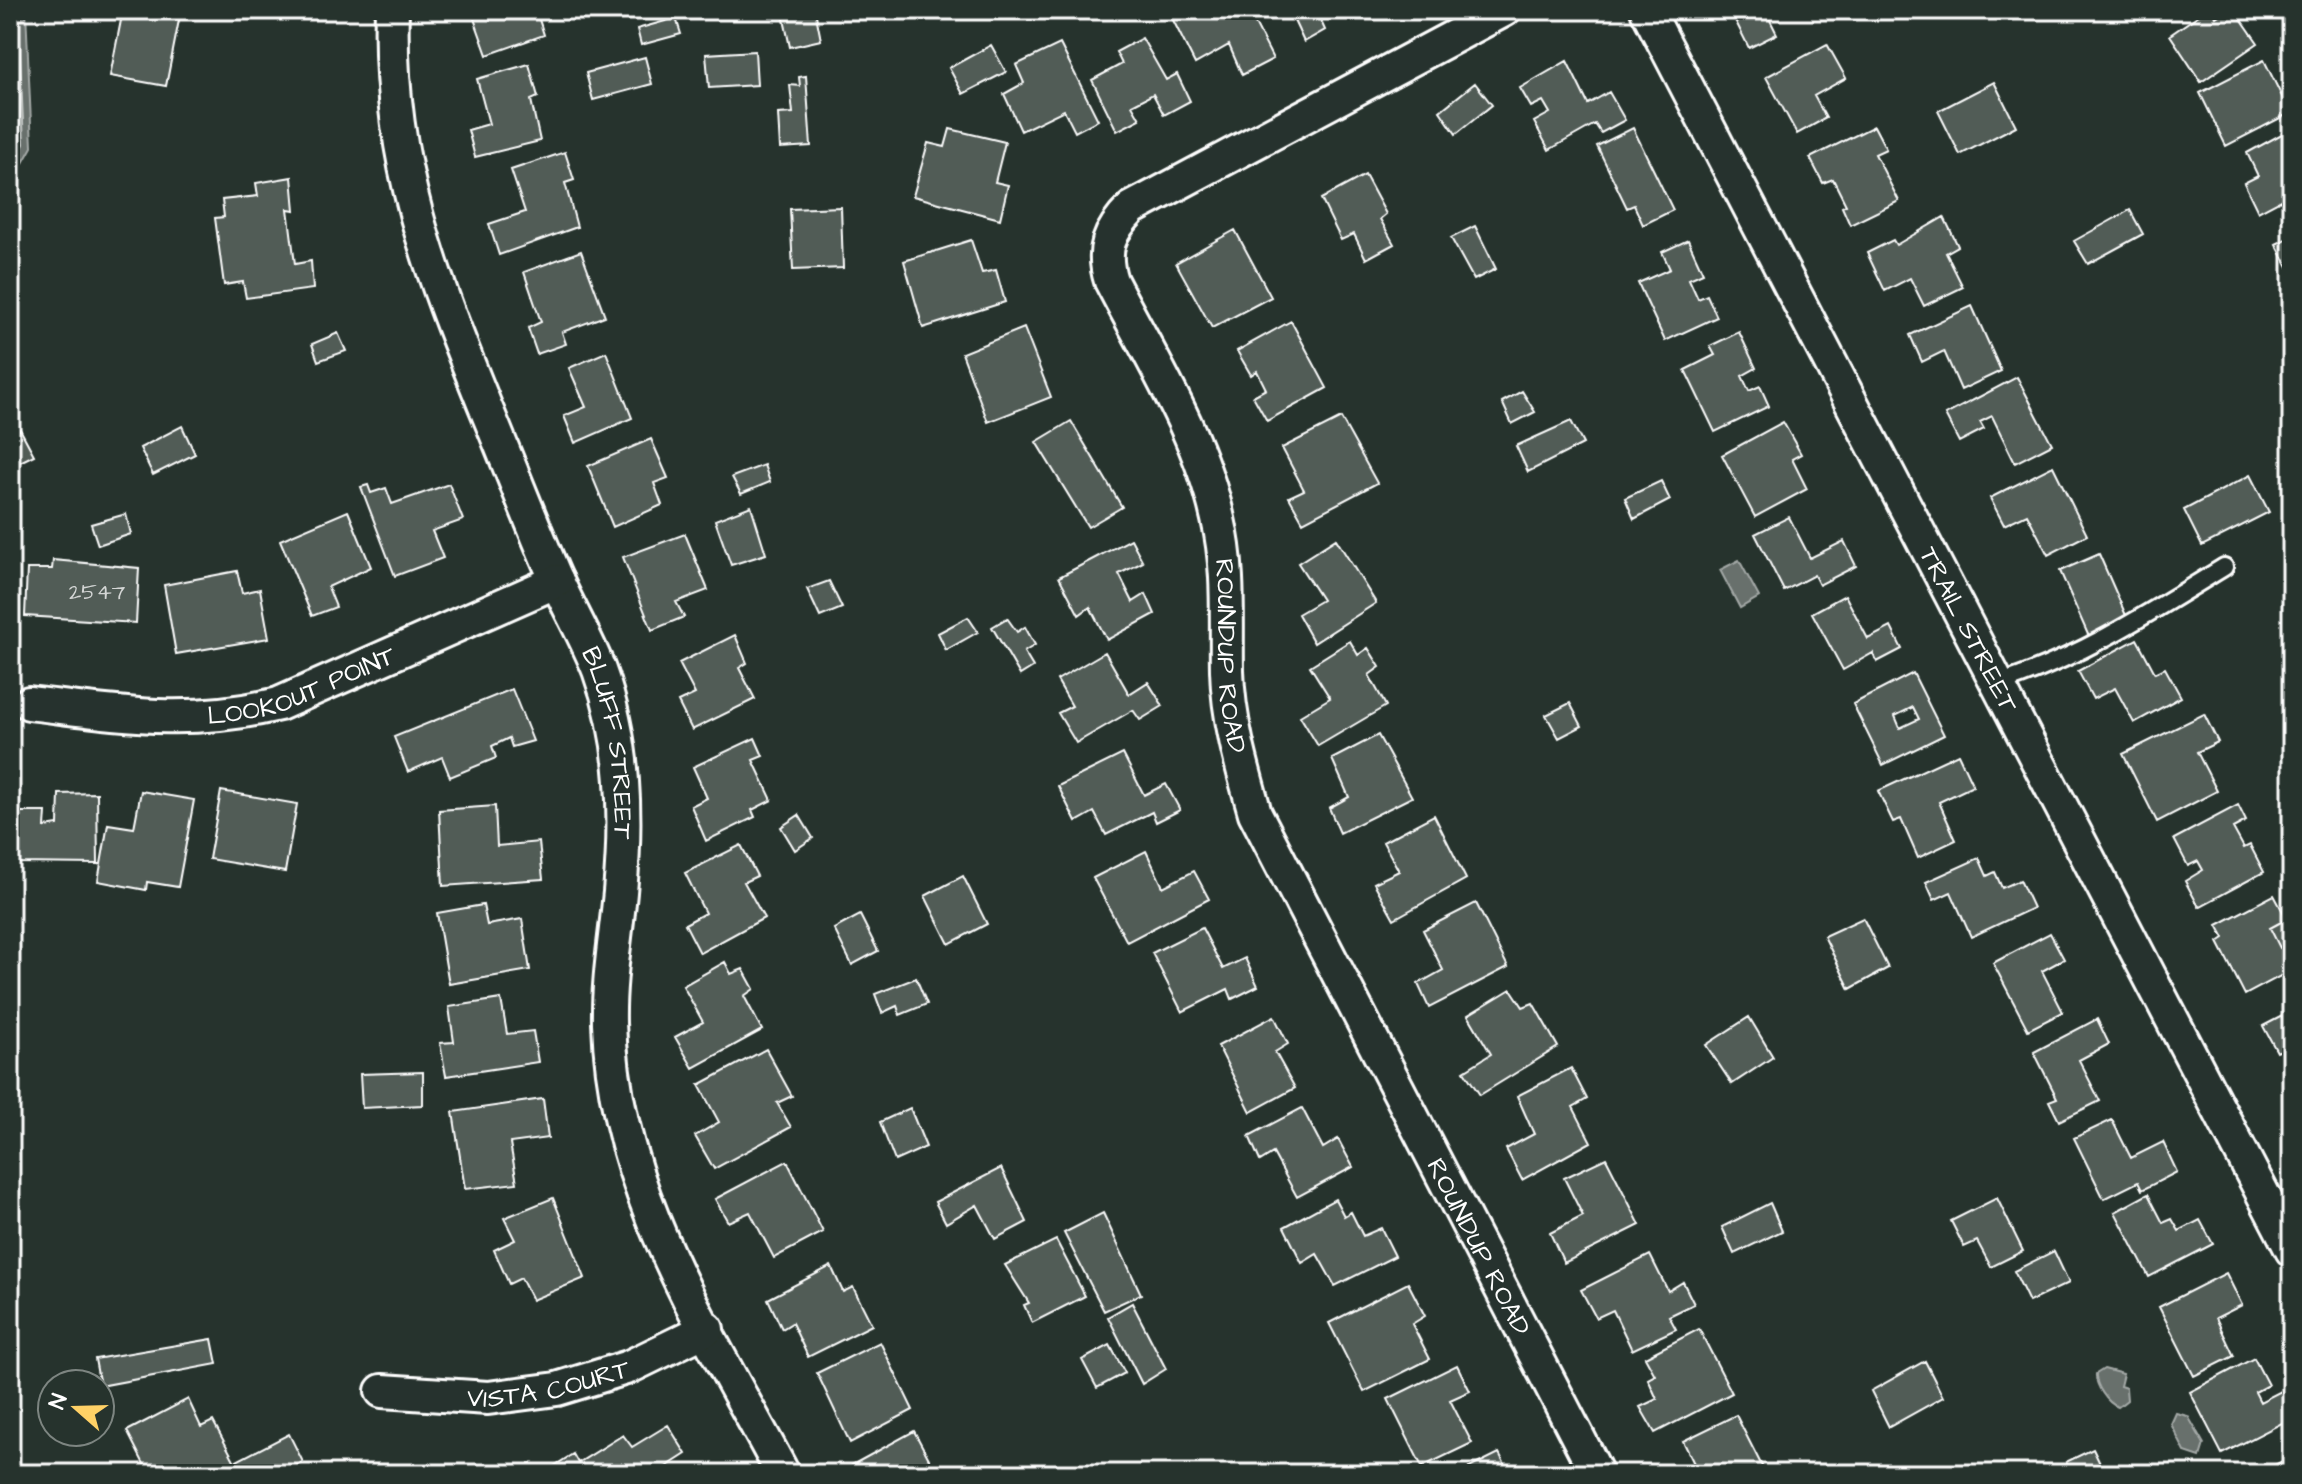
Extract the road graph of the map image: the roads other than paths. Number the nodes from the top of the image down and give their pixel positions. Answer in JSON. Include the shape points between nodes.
{"nodes":[{"id":1,"x":392,"y":10,"type":"edge"},
{"id":2,"x":1504,"y":10,"type":"edge"},
{"id":3,"x":1647,"y":10,"type":"edge"},
{"id":4,"x":2224,"y":567,"type":"dead end"},
{"id":5,"x":557,"y":581,"type":"junction"},
{"id":6,"x":1998,"y":684,"type":"junction"},
{"id":7,"x":29,"y":703,"type":"dead end"},
{"id":8,"x":2292,"y":1250,"type":"edge"},
{"id":9,"x":707,"y":1329,"type":"junction"},
{"id":10,"x":382,"y":1391,"type":"dead end"},
{"id":11,"x":783,"y":1474,"type":"edge"},
{"id":12,"x":1597,"y":1474,"type":"edge"}],
"edges":[{"from":1,"to":5,"type":"street","name":"BLUFF STREET","via":[[401,159],[418,231]]},
{"from":2,"to":12,"type":"street","name":"ROUNDUP ROAD","via":[[1132,208],[1107,242],[1105,261],[1181,417],[1218,518],[1229,610],[1227,673],[1233,722],[1255,813]]},
{"from":3,"to":6,"type":"street","name":"TRAIL STREET"},
{"from":4,"to":6,"type":"lane","via":[[2120,632]]},
{"from":5,"to":7,"type":"street","name":"LOOKOUT POINT","via":[[279,704],[232,715],[135,716]]},
{"from":5,"to":9,"type":"street","name":"BLUFF STREET","via":[[599,670],[624,788],[625,835],[610,980],[616,1099],[638,1188]]},
{"from":6,"to":8,"type":"street","name":"TRAIL STREET"},
{"from":9,"to":10,"type":"street","name":"VISTA COURT","via":[[629,1367],[557,1389],[488,1398]]},
{"from":9,"to":11,"type":"street","name":"BLUFF STREET"}]}
